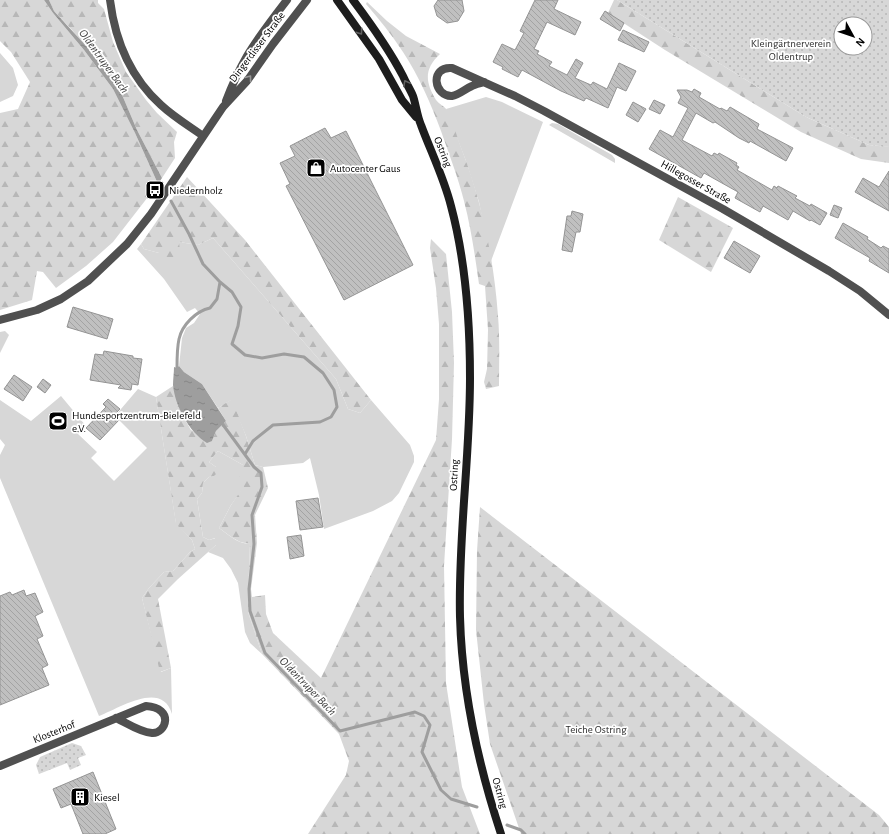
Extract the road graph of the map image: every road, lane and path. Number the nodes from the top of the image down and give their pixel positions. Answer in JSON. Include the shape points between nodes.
{"nodes":[{"id":1,"x":110,"y":0,"type":"edge"},
{"id":2,"x":287,"y":0,"type":"edge"},
{"id":3,"x":307,"y":0,"type":"edge"},
{"id":4,"x":337,"y":0,"type":"edge"},
{"id":5,"x":353,"y":0,"type":"edge"},
{"id":6,"x":484,"y":82,"type":"junction"},
{"id":7,"x":223,"y":107,"type":"junction"},
{"id":8,"x":418,"y":120,"type":"junction"},
{"id":9,"x":203,"y":136,"type":"junction"},
{"id":10,"x":889,"y":315,"type":"edge"},
{"id":11,"x":0,"y":320,"type":"edge"},
{"id":12,"x":116,"y":718,"type":"junction"},
{"id":13,"x":0,"y":766,"type":"edge"},
{"id":14,"x":501,"y":834,"type":"edge"}],
"edges":[{"from":1,"to":9,"type":"street","via":[[116,31],[130,67],[152,96]]},
{"from":2,"to":7,"type":"street","name":"Dingerdisser Straße","via":[[247,55]]},
{"from":7,"to":3,"type":"street","name":"Dingerdisser Straße","one_way":true,"via":[[247,81]]},
{"from":4,"to":8,"type":"main road","name":"Ostring","one_way":true,"via":[[379,59],[402,100]]},
{"from":8,"to":5,"type":"main road","name":"Ostring","one_way":true,"via":[[413,95],[396,63]]},
{"from":6,"to":6,"type":"street","name":"Hillegosser Straße","via":[[445,67],[440,70],[436,84],[444,95],[451,96]]},
{"from":6,"to":10,"type":"street","name":"Hillegosser Straße","via":[[544,111],[807,257],[860,291]]},
{"from":7,"to":9,"type":"street","name":"Dingerdisser Straße"},
{"from":8,"to":14,"type":"main road","name":"Ostring","via":[[451,204],[468,304],[470,380],[460,579],[462,648],[473,730]]},
{"from":9,"to":11,"type":"street","name":"Dingerdisser Straße","via":[[140,229],[103,268],[61,299],[37,310]]},
{"from":12,"to":12,"type":"street","name":"Klosterhof","via":[[146,706],[154,706],[164,712],[165,719],[159,731],[152,733]]},
{"from":12,"to":13,"type":"street","name":"Klosterhof"}]}
